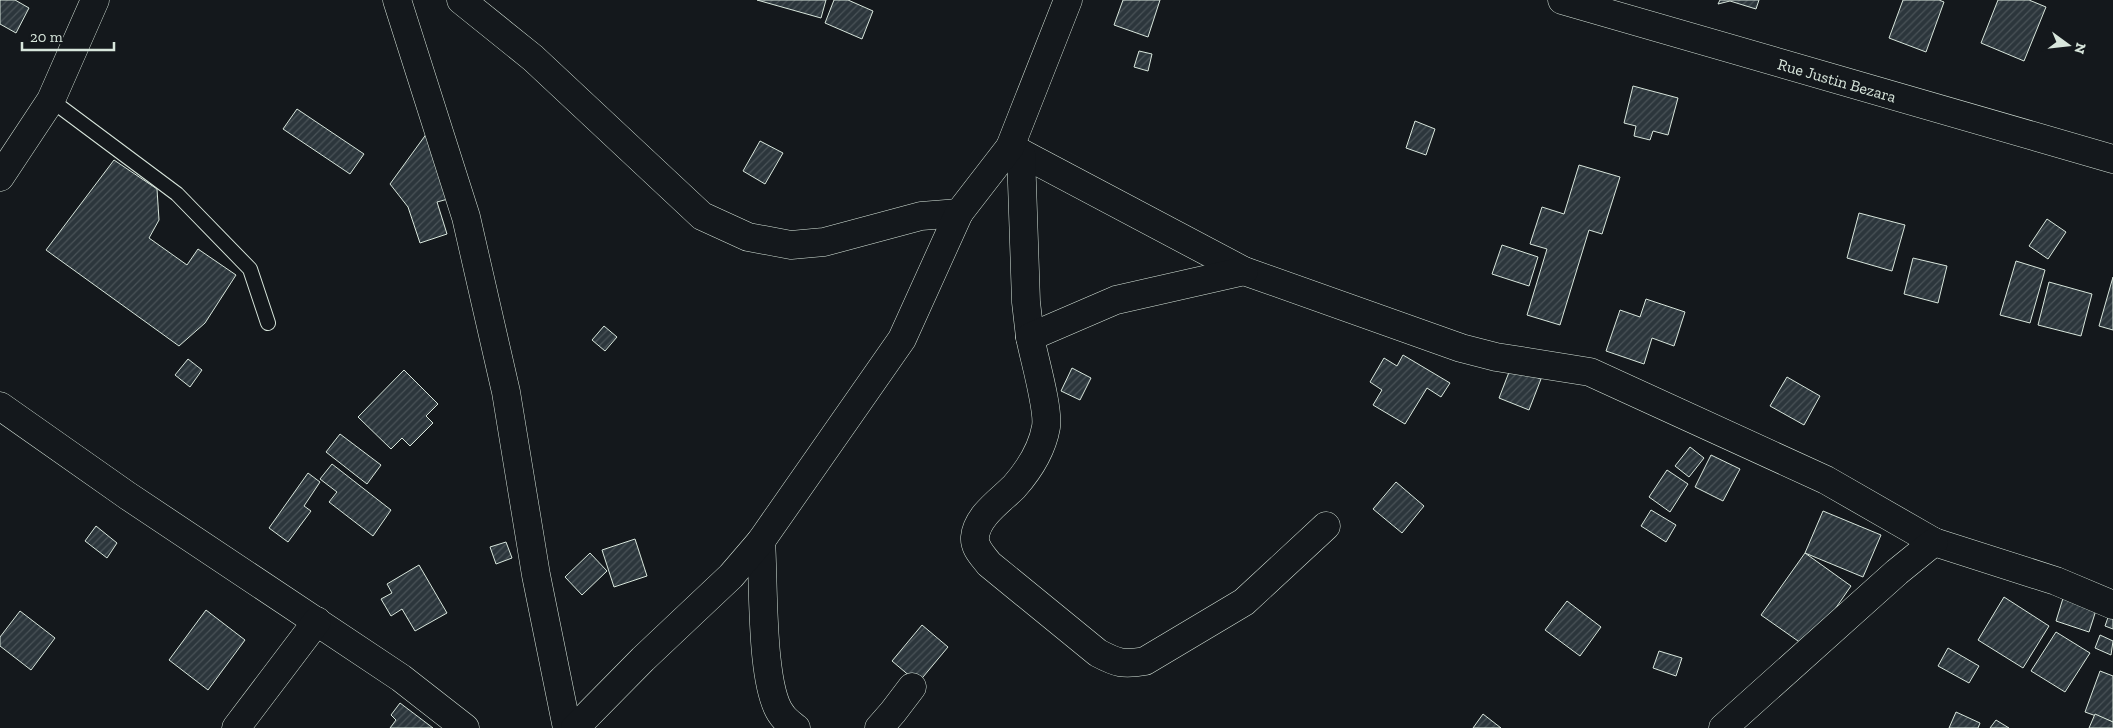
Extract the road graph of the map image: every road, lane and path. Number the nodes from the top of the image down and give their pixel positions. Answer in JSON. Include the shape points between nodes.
{"nodes":[{"id":1,"x":95,"y":0,"type":"edge"},
{"id":2,"x":398,"y":0,"type":"edge"},
{"id":3,"x":460,"y":0,"type":"edge"},
{"id":4,"x":1068,"y":0,"type":"edge"},
{"id":5,"x":1562,"y":0,"type":"edge"},
{"id":6,"x":51,"y":100,"type":"junction"},
{"id":7,"x":1015,"y":150,"type":"junction"},
{"id":8,"x":2113,"y":159,"type":"edge"},
{"id":9,"x":0,"y":178,"type":"edge"},
{"id":10,"x":959,"y":213,"type":"junction"},
{"id":11,"x":1244,"y":271,"type":"junction"},
{"id":12,"x":268,"y":323,"type":"dead end"},
{"id":13,"x":1030,"y":337,"type":"junction"},
{"id":14,"x":0,"y":406,"type":"edge"},
{"id":15,"x":1326,"y":526,"type":"dead end"},
{"id":16,"x":761,"y":541,"type":"junction"},
{"id":17,"x":1934,"y":542,"type":"junction"},
{"id":18,"x":2113,"y":605,"type":"edge"},
{"id":19,"x":317,"y":621,"type":"junction"},
{"id":20,"x":912,"y":687,"type":"dead end"},
{"id":21,"x":236,"y":728,"type":"edge"},
{"id":22,"x":464,"y":728,"type":"edge"},
{"id":23,"x":567,"y":728,"type":"edge"},
{"id":24,"x":575,"y":728,"type":"edge"},
{"id":25,"x":796,"y":728,"type":"edge"},
{"id":26,"x":879,"y":728,"type":"edge"},
{"id":27,"x":1723,"y":728,"type":"edge"}],
"edges":[{"from":1,"to":6,"type":"street"},
{"from":2,"to":23,"type":"street","via":[[466,217],[482,285],[506,392],[536,575]]},
{"from":3,"to":10,"type":"street","via":[[533,58],[702,216],[748,237],[791,245],[816,243],[921,216]]},
{"from":4,"to":7,"type":"street"},
{"from":5,"to":8,"type":"street","name":"Rue Justin Bezara"},
{"from":6,"to":9,"type":"street"},
{"from":6,"to":12,"type":"lane","via":[[177,194],[250,269]]},
{"from":7,"to":10,"type":"street"},
{"from":7,"to":11,"type":"street"},
{"from":7,"to":13,"type":"street"},
{"from":10,"to":16,"type":"street","via":[[902,339]]},
{"from":11,"to":13,"type":"street","via":[[1116,300]]},
{"from":11,"to":17,"type":"street","via":[[1461,348],[1590,372],[1826,480]]},
{"from":13,"to":15,"type":"street","via":[[1046,426],[1038,454],[1015,486],[980,523],[975,538],[978,551],[989,564],[1098,653],[1114,662],[1145,661],[1244,602]]},
{"from":14,"to":19,"type":"street","via":[[128,496]]},
{"from":16,"to":24,"type":"street","via":[[732,576]]},
{"from":16,"to":25,"type":"street","via":[[765,639],[773,696],[781,715]]},
{"from":17,"to":18,"type":"street","via":[[2056,581]]},
{"from":17,"to":27,"type":"street"},
{"from":19,"to":21,"type":"street"},
{"from":19,"to":22,"type":"street","via":[[401,678]]},
{"from":20,"to":26,"type":"street"}]}
